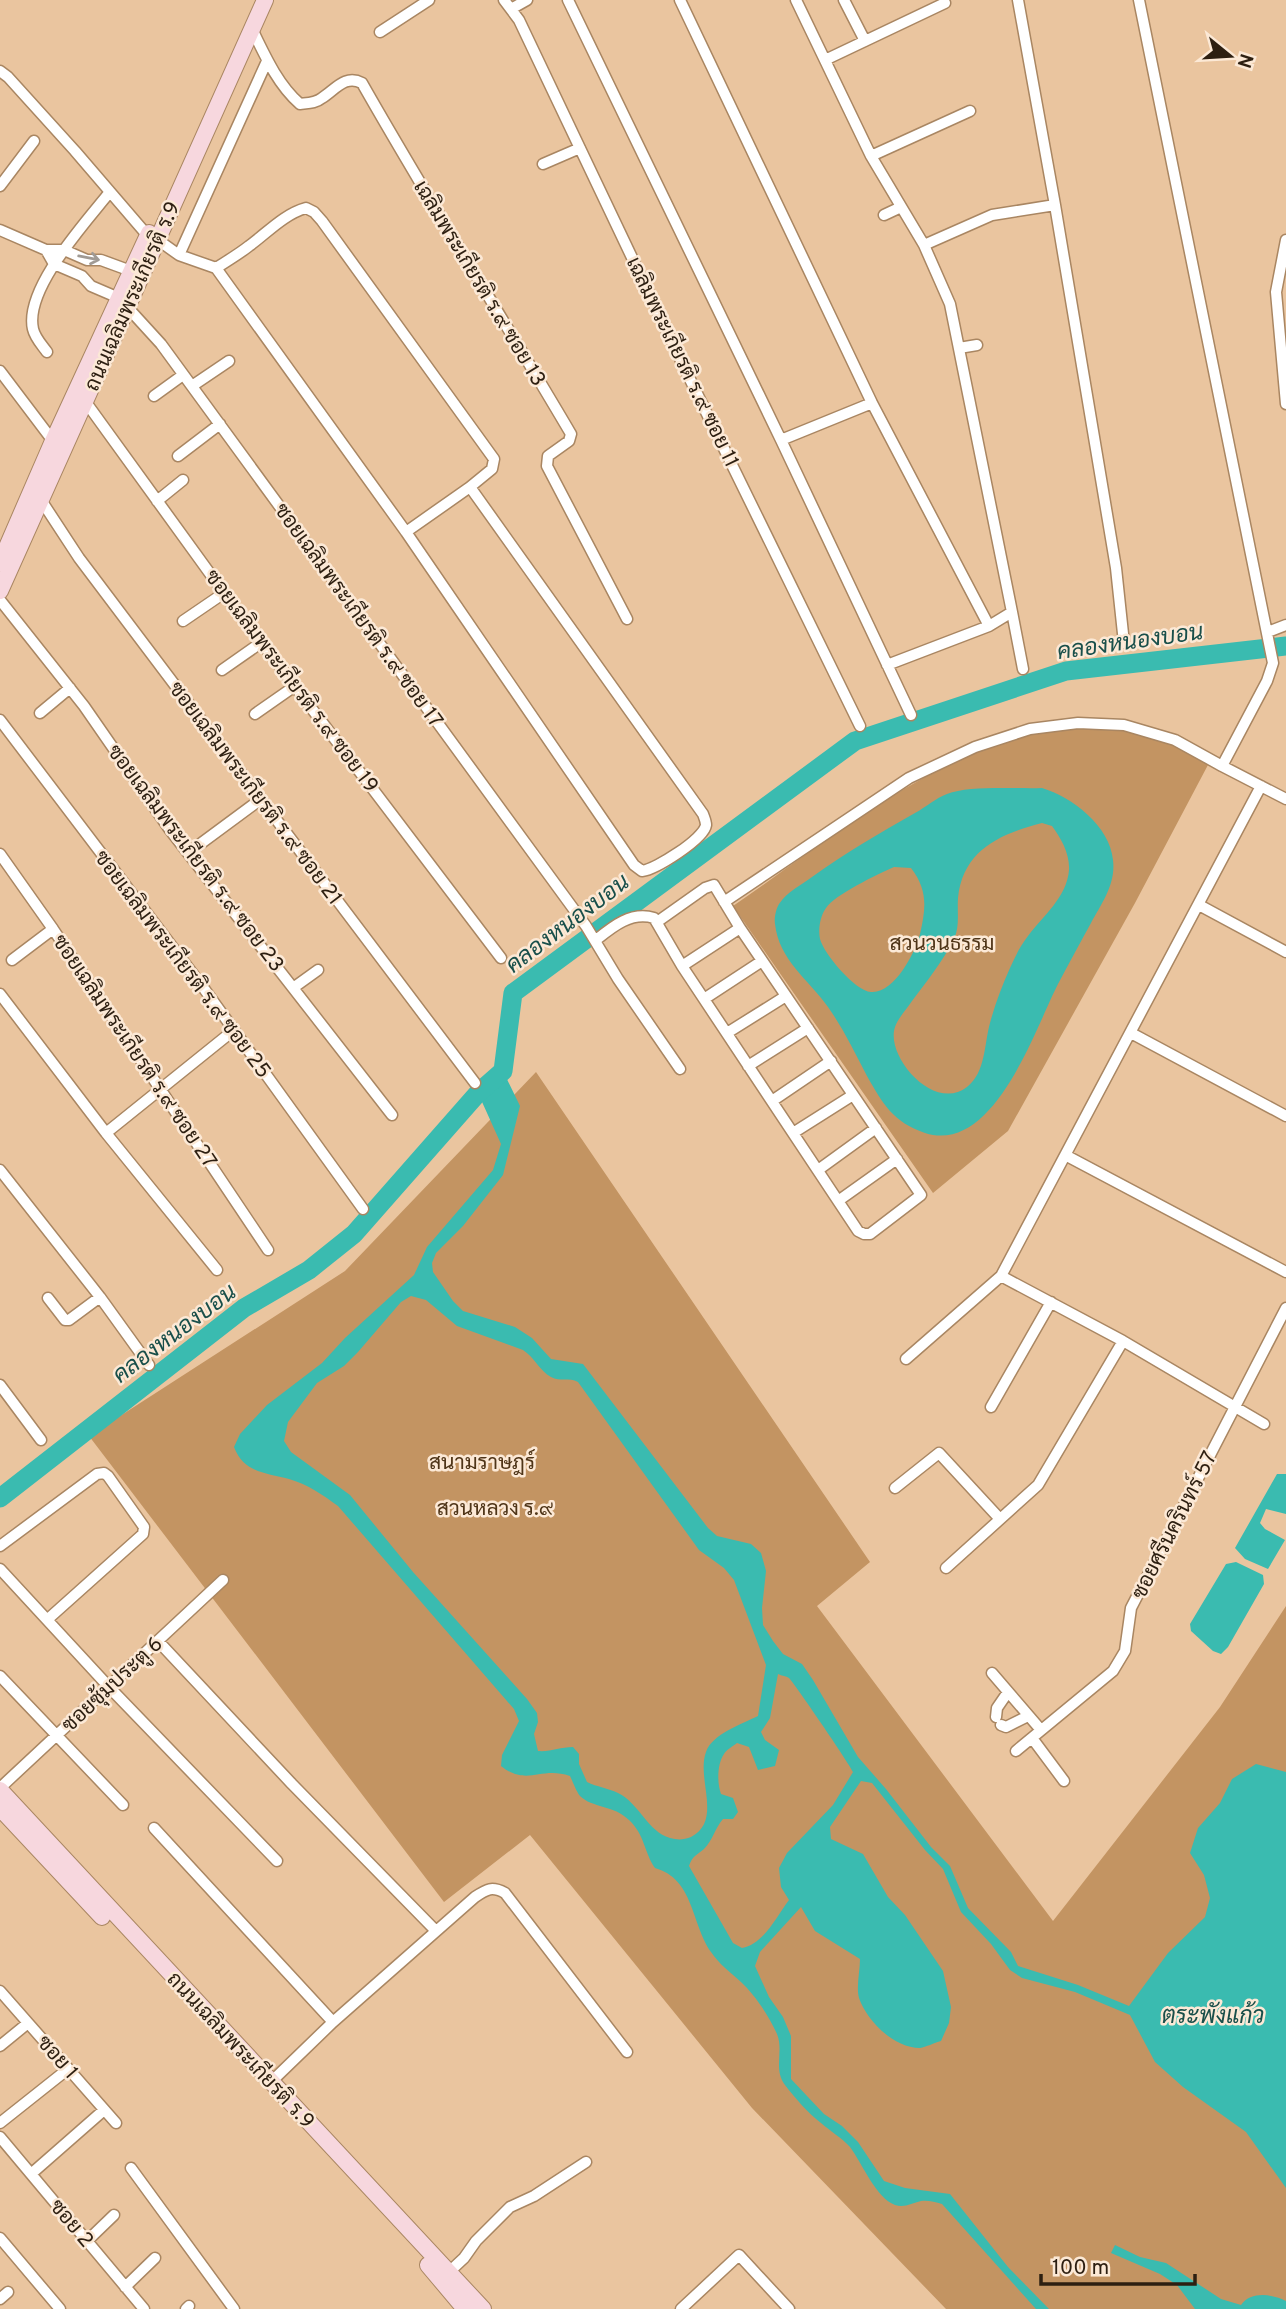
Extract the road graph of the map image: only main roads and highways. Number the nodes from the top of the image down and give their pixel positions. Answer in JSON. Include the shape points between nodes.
{"nodes":[{"id":1,"x":255,"y":0,"type":"edge"},
{"id":2,"x":265,"y":0,"type":"edge"},
{"id":3,"x":153,"y":238,"type":"junction"},
{"id":4,"x":123,"y":302,"type":"junction"},
{"id":5,"x":0,"y":562,"type":"edge"},
{"id":6,"x":0,"y":591,"type":"edge"},
{"id":7,"x":0,"y":1789,"type":"edge"},
{"id":8,"x":0,"y":1808,"type":"edge"},
{"id":9,"x":465,"y":2309,"type":"edge"},
{"id":10,"x":483,"y":2309,"type":"edge"}],
"edges":[{"from":1,"to":3,"type":"main road","name":"ถนนเฉลิมพระเกียรติ ร.9"},
{"from":2,"to":3,"type":"main road","name":"ถนนเฉลิมพระเกียรติ ร.9"},
{"from":3,"to":4,"type":"main road","name":"ถนนเฉลิมพระเกียรติ ร.9"},
{"from":3,"to":4,"type":"main road","name":"ถนนเฉลิมพระเกียรติ ร.9","via":[[131,271]]},
{"from":4,"to":5,"type":"main road","name":"ถนนเฉลิมพระเกียรติ ร.9","via":[[53,441]]},
{"from":4,"to":6,"type":"main road","name":"ถนนเฉลิมพระเกียรติ ร.9","via":[[85,401]]},
{"from":7,"to":10,"type":"main road","name":"ถนนเฉลิมพระเกียรติ ร.9"},
{"from":8,"to":9,"type":"main road","name":"ถนนเฉลิมพระเกียรติ ร.9"}]}
